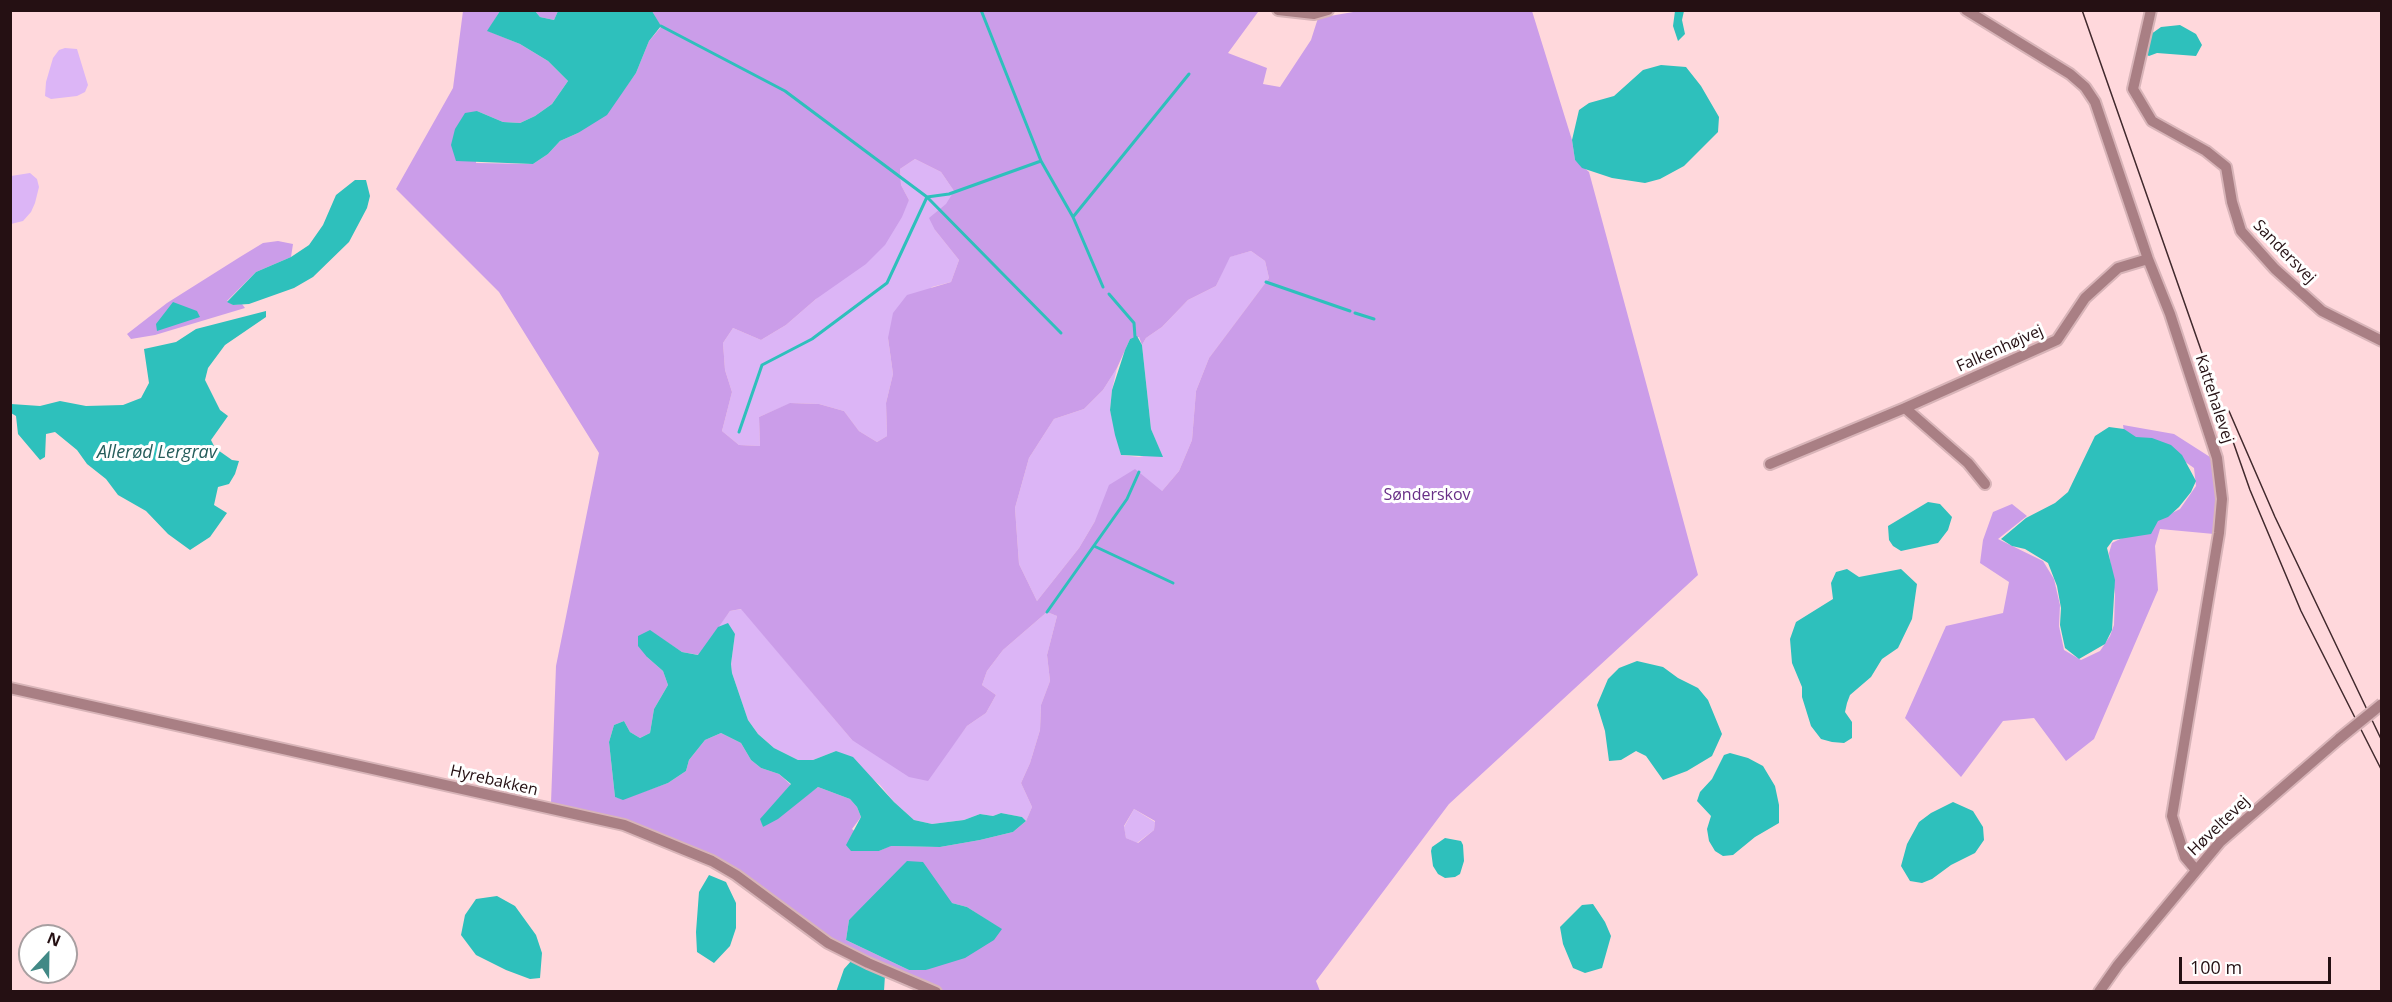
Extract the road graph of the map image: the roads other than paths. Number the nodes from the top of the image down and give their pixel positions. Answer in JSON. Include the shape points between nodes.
{"nodes":[{"id":1,"x":1278,"y":10,"type":"edge"},
{"id":2,"x":1328,"y":10,"type":"edge"},
{"id":3,"x":1966,"y":10,"type":"edge"},
{"id":4,"x":2151,"y":10,"type":"edge"},
{"id":5,"x":2148,"y":259,"type":"junction"},
{"id":6,"x":2382,"y":341,"type":"edge"},
{"id":7,"x":1905,"y":408,"type":"junction"},
{"id":8,"x":1770,"y":464,"type":"dead end"},
{"id":9,"x":1985,"y":484,"type":"dead end"},
{"id":10,"x":10,"y":688,"type":"edge"},
{"id":11,"x":2382,"y":704,"type":"edge"},
{"id":12,"x":2196,"y":870,"type":"junction"},
{"id":13,"x":936,"y":992,"type":"edge"},
{"id":14,"x":2099,"y":992,"type":"edge"}],
"edges":[{"from":1,"to":2,"type":"street","via":[[1314,14]]},
{"from":3,"to":5,"type":"street","name":"Kattehalevej","via":[[2085,87],[2095,102]]},
{"from":4,"to":6,"type":"street","name":"Sandersvej","via":[[2133,89],[2151,121],[2206,151],[2226,167],[2241,231],[2275,269],[2322,311]]},
{"from":5,"to":7,"type":"street","name":"Falkenhøjvej","via":[[2118,268],[2085,298],[2057,340]]},
{"from":5,"to":12,"type":"street","name":"Kattehalevej","via":[[2217,458],[2222,499],[2172,816],[2185,858]]},
{"from":7,"to":8,"type":"street","name":"Falkenhøjvej"},
{"from":7,"to":9,"type":"street","via":[[1968,463]]},
{"from":10,"to":13,"type":"street","name":"Hyrebakken","via":[[624,825],[712,861],[828,943]]},
{"from":11,"to":12,"type":"street","name":"Høveltevej","bridge":true,"via":[[2234,830]]},
{"from":12,"to":14,"type":"street","name":"Høveltevej"}]}
